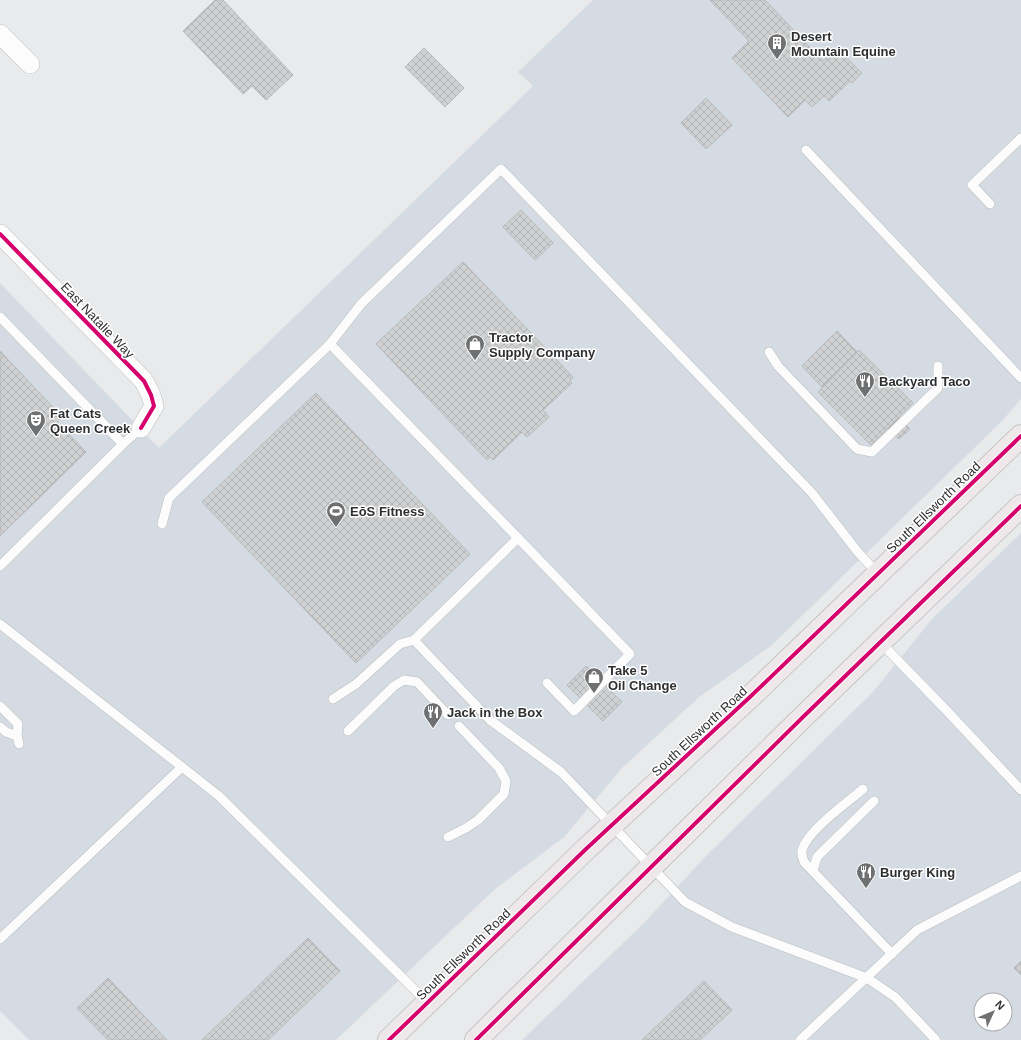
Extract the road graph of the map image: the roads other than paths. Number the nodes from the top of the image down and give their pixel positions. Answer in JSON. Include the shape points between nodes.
{"nodes":[{"id":1,"x":0,"y":34,"type":"edge"},
{"id":2,"x":30,"y":64,"type":"dead end"},
{"id":3,"x":1021,"y":138,"type":"edge"},
{"id":4,"x":806,"y":150,"type":"dead end"},
{"id":5,"x":990,"y":204,"type":"dead end"},
{"id":6,"x":0,"y":234,"type":"edge"},
{"id":7,"x":0,"y":317,"type":"edge"},
{"id":8,"x":330,"y":344,"type":"junction"},
{"id":9,"x":769,"y":352,"type":"dead end"},
{"id":10,"x":938,"y":366,"type":"dead end"},
{"id":11,"x":1021,"y":378,"type":"edge"},
{"id":12,"x":141,"y":428,"type":"joint"},
{"id":13,"x":1021,"y":436,"type":"edge"},
{"id":14,"x":123,"y":444,"type":"junction"},
{"id":15,"x":1021,"y":506,"type":"edge"},
{"id":16,"x":162,"y":524,"type":"dead end"},
{"id":17,"x":518,"y":538,"type":"junction"},
{"id":18,"x":0,"y":566,"type":"edge"},
{"id":19,"x":878,"y":574,"type":"junction"},
{"id":20,"x":0,"y":624,"type":"edge"},
{"id":21,"x":414,"y":640,"type":"junction"},
{"id":22,"x":880,"y":642,"type":"junction"},
{"id":23,"x":547,"y":683,"type":"dead end"},
{"id":24,"x":333,"y":699,"type":"dead end"},
{"id":25,"x":0,"y":706,"type":"edge"},
{"id":26,"x":448,"y":715,"type":"dead end"},
{"id":27,"x":459,"y":726,"type":"dead end"},
{"id":28,"x":0,"y":727,"type":"edge"},
{"id":29,"x":348,"y":731,"type":"dead end"},
{"id":30,"x":182,"y":767,"type":"junction"},
{"id":31,"x":863,"y":789,"type":"dead end"},
{"id":32,"x":1021,"y":790,"type":"edge"},
{"id":33,"x":874,"y":801,"type":"dead end"},
{"id":34,"x":611,"y":826,"type":"junction"},
{"id":35,"x":448,"y":837,"type":"dead end"},
{"id":36,"x":651,"y":868,"type":"junction"},
{"id":37,"x":813,"y":871,"type":"junction"},
{"id":38,"x":1021,"y":876,"type":"edge"},
{"id":39,"x":0,"y":939,"type":"edge"},
{"id":40,"x":892,"y":954,"type":"junction"},
{"id":41,"x":867,"y":978,"type":"junction"},
{"id":42,"x":428,"y":1002,"type":"junction"},
{"id":43,"x":389,"y":1040,"type":"edge"},
{"id":44,"x":477,"y":1040,"type":"edge"},
{"id":45,"x":800,"y":1040,"type":"edge"},
{"id":46,"x":936,"y":1040,"type":"edge"}],
"edges":[{"from":1,"to":2,"type":"street"},
{"from":3,"to":5,"type":"lane","via":[[972,185]]},
{"from":4,"to":11,"type":"lane"},
{"from":6,"to":12,"type":"street","name":"East Natalie Way","via":[[144,381],[152,395],[154,406]]},
{"from":7,"to":14,"type":"lane"},
{"from":8,"to":16,"type":"lane","via":[[169,498]]},
{"from":8,"to":17,"type":"lane"},
{"from":8,"to":19,"type":"lane","via":[[361,304],[501,169],[812,493]]},
{"from":9,"to":10,"type":"lane","via":[[778,366],[857,448],[872,452],[938,388]]},
{"from":12,"to":14,"type":"lane"},
{"from":13,"to":19,"type":"main road","name":"South Ellsworth Road"},
{"from":14,"to":18,"type":"lane"},
{"from":15,"to":22,"type":"main road"},
{"from":17,"to":21,"type":"lane"},
{"from":17,"to":23,"type":"lane","via":[[630,654],[574,711]]},
{"from":19,"to":34,"type":"main road","name":"South Ellsworth Road"},
{"from":20,"to":30,"type":"lane"},
{"from":21,"to":24,"type":"lane","via":[[400,644],[356,684]]},
{"from":21,"to":34,"type":"lane","via":[[490,720],[561,772]]},
{"from":22,"to":32,"type":"lane"},
{"from":22,"to":36,"type":"main road"},
{"from":25,"to":28,"type":"lane","via":[[18,724],[18,740]]},
{"from":26,"to":29,"type":"lane","via":[[417,682],[404,680],[394,686]]},
{"from":27,"to":35,"type":"lane","via":[[499,768],[506,781],[504,794],[478,820]]},
{"from":30,"to":39,"type":"lane"},
{"from":30,"to":42,"type":"lane","via":[[219,796]]},
{"from":31,"to":37,"type":"lane","via":[[807,839],[802,851],[804,862]]},
{"from":33,"to":37,"type":"lane","via":[[816,856]]},
{"from":34,"to":36,"type":"lane"},
{"from":34,"to":42,"type":"main road","name":"South Ellsworth Road"},
{"from":36,"to":41,"type":"lane","via":[[685,902],[732,927]]},
{"from":36,"to":44,"type":"main road"},
{"from":37,"to":40,"type":"lane"},
{"from":38,"to":40,"type":"lane","via":[[917,930]]},
{"from":40,"to":41,"type":"lane"},
{"from":41,"to":45,"type":"lane"},
{"from":41,"to":46,"type":"lane","via":[[895,997]]},
{"from":42,"to":43,"type":"main road","name":"South Ellsworth Road"}]}
